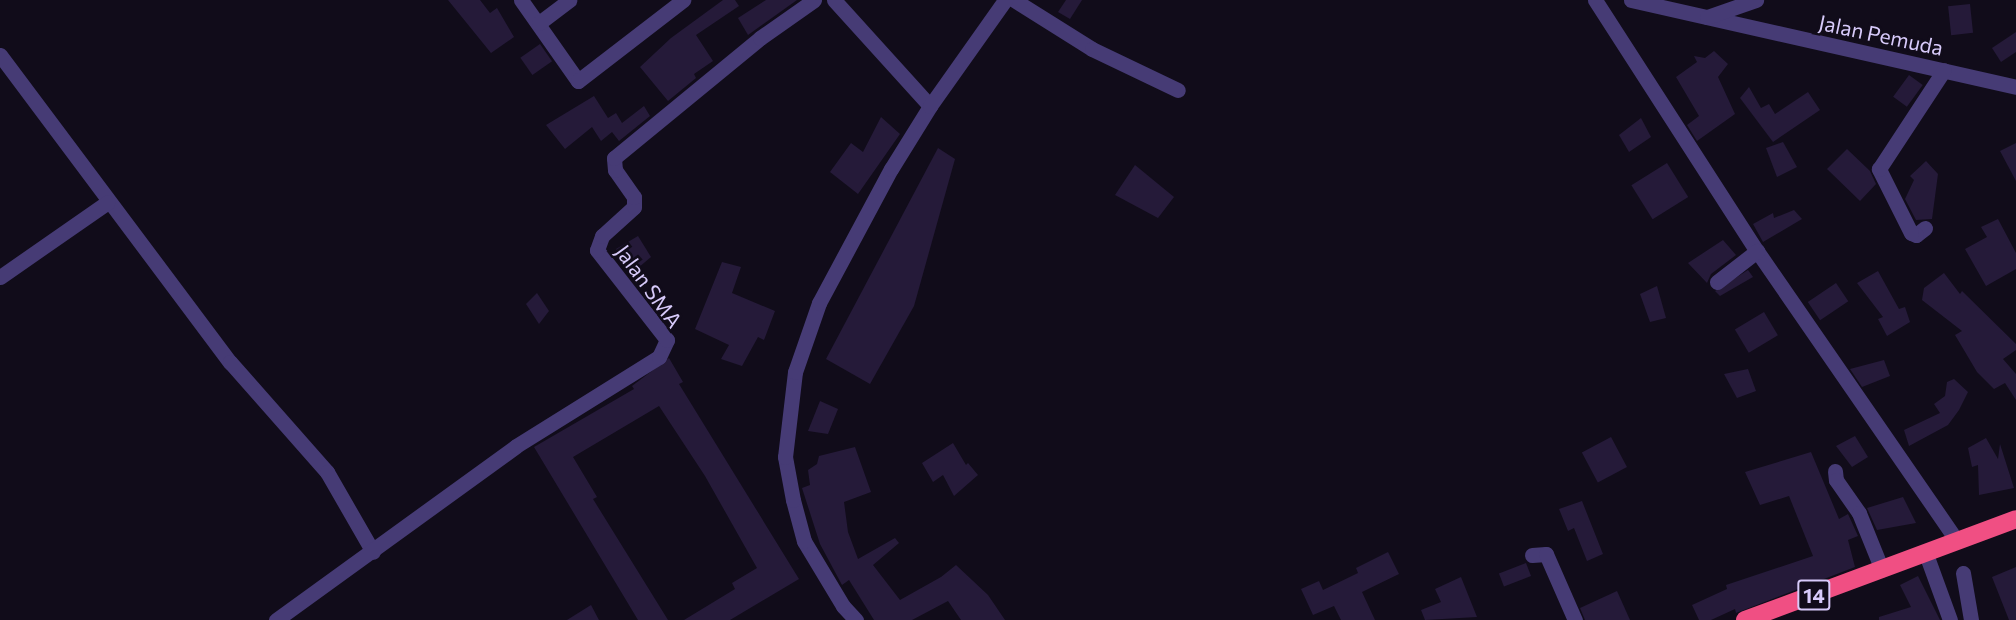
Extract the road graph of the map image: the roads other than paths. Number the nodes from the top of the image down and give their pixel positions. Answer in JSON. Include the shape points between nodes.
{"nodes":[{"id":1,"x":521,"y":0,"type":"edge"},
{"id":2,"x":569,"y":0,"type":"edge"},
{"id":3,"x":683,"y":0,"type":"edge"},
{"id":4,"x":814,"y":0,"type":"edge"},
{"id":5,"x":834,"y":0,"type":"edge"},
{"id":6,"x":1005,"y":0,"type":"edge"},
{"id":7,"x":1014,"y":0,"type":"edge"},
{"id":8,"x":1595,"y":0,"type":"edge"},
{"id":9,"x":1631,"y":0,"type":"edge"},
{"id":10,"x":1756,"y":0,"type":"edge"},
{"id":11,"x":1707,"y":17,"type":"junction"},
{"id":12,"x":539,"y":23,"type":"junction"},
{"id":13,"x":0,"y":55,"type":"edge"},
{"id":14,"x":1944,"y":70,"type":"junction"},
{"id":15,"x":2016,"y":87,"type":"edge"},
{"id":16,"x":1178,"y":90,"type":"dead end"},
{"id":17,"x":930,"y":106,"type":"junction"},
{"id":18,"x":108,"y":202,"type":"junction"},
{"id":19,"x":1925,"y":228,"type":"dead end"},
{"id":20,"x":1757,"y":251,"type":"junction"},
{"id":21,"x":0,"y":277,"type":"edge"},
{"id":22,"x":1717,"y":282,"type":"dead end"},
{"id":23,"x":1835,"y":471,"type":"dead end"},
{"id":24,"x":2016,"y":519,"type":"edge"},
{"id":25,"x":1956,"y":540,"type":"junction"},
{"id":26,"x":373,"y":552,"type":"junction"},
{"id":27,"x":1926,"y":554,"type":"junction"},
{"id":28,"x":1532,"y":555,"type":"dead end"},
{"id":29,"x":1882,"y":570,"type":"junction"},
{"id":30,"x":1963,"y":573,"type":"dead end"},
{"id":31,"x":1777,"y":614,"type":"edge"},
{"id":32,"x":276,"y":620,"type":"edge"},
{"id":33,"x":856,"y":620,"type":"edge"},
{"id":34,"x":1575,"y":620,"type":"edge"},
{"id":35,"x":1745,"y":620,"type":"edge"},
{"id":36,"x":1950,"y":620,"type":"edge"},
{"id":37,"x":1971,"y":620,"type":"edge"}],
"edges":[{"from":1,"to":12,"type":"street"},
{"from":2,"to":12,"type":"street"},
{"from":3,"to":12,"type":"street","via":[[578,81]]},
{"from":4,"to":26,"type":"street","name":"Jalan SMA","via":[[760,38],[614,158],[615,170],[634,197],[634,207],[602,237],[597,250],[667,340],[659,357],[516,446]]},
{"from":5,"to":17,"type":"street"},
{"from":6,"to":17,"type":"street"},
{"from":7,"to":16,"type":"street","via":[[1092,50]]},
{"from":8,"to":20,"type":"street"},
{"from":9,"to":11,"type":"street","name":"Jalan Pemuda"},
{"from":10,"to":11,"type":"street"},
{"from":11,"to":14,"type":"street","name":"Jalan Pemuda"},
{"from":13,"to":18,"type":"street"},
{"from":14,"to":15,"type":"street","name":"Jalan Pemuda"},
{"from":14,"to":19,"type":"street","via":[[1879,169],[1911,233],[1916,235]]},
{"from":17,"to":33,"type":"street","via":[[819,303],[795,372],[787,416],[785,457],[804,541],[843,606]]},
{"from":18,"to":21,"type":"street"},
{"from":18,"to":26,"type":"street","via":[[230,362],[327,472]]},
{"from":20,"to":22,"type":"street"},
{"from":20,"to":25,"type":"street"},
{"from":23,"to":29,"type":"street","via":[[1836,480],[1859,513]]},
{"from":24,"to":25,"type":"highway","number":"14"},
{"from":25,"to":27,"type":"highway","number":"14"},
{"from":26,"to":32,"type":"street","name":"Jalan SMA"},
{"from":27,"to":29,"type":"highway","number":"14"},
{"from":27,"to":36,"type":"street"},
{"from":28,"to":34,"type":"street","via":[[1546,554]]},
{"from":29,"to":31,"type":"highway","number":"14"},
{"from":30,"to":37,"type":"street"},
{"from":31,"to":35,"type":"highway","number":"14"}]}
